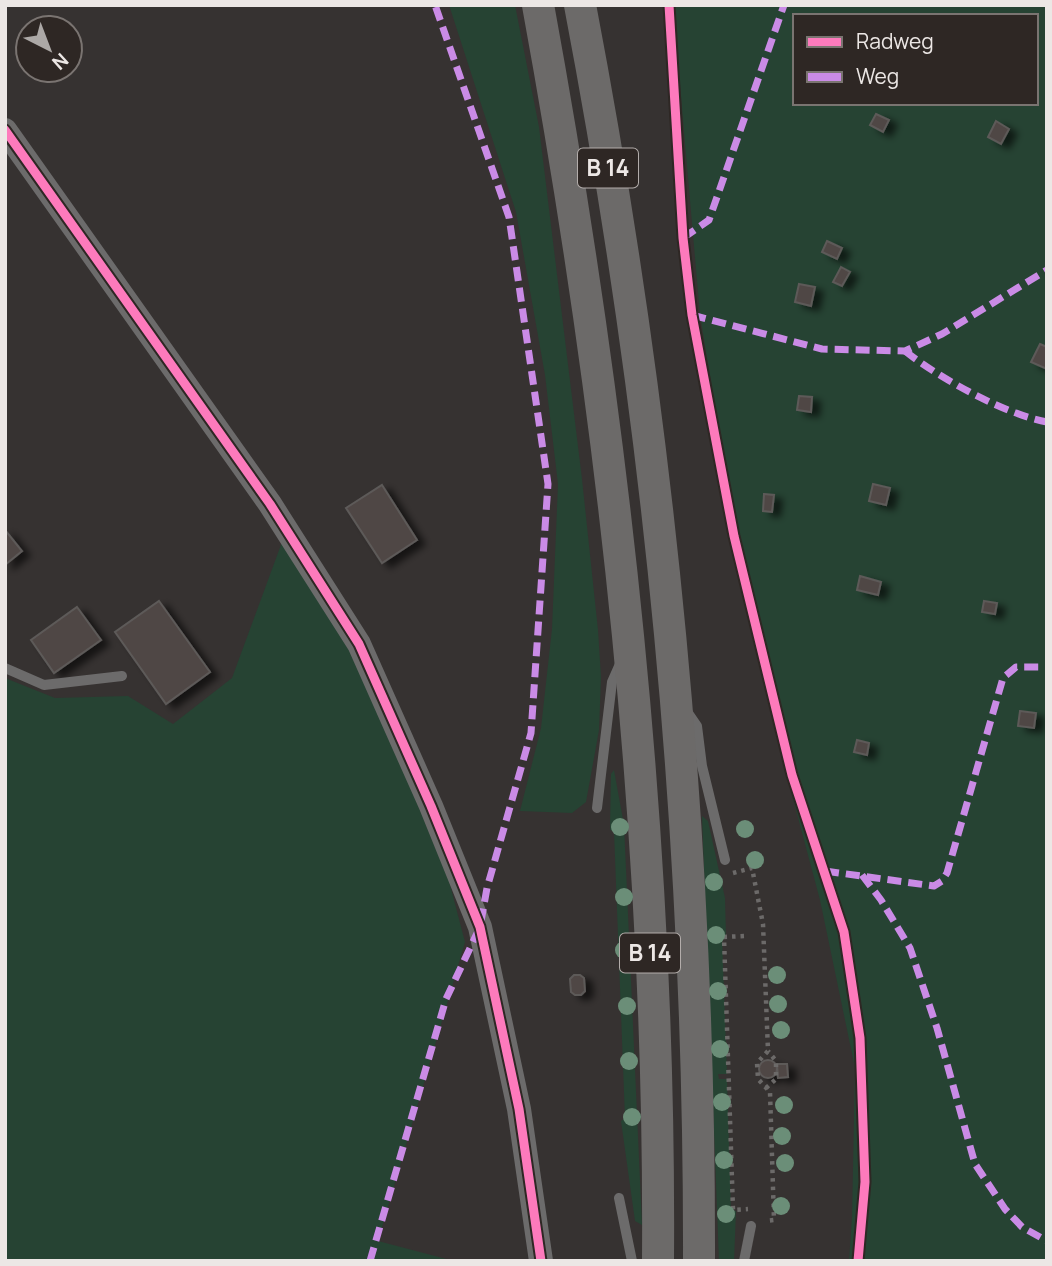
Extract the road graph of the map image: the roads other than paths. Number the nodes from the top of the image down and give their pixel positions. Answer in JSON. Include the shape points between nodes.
{"nodes":[{"id":1,"x":538,"y":5,"type":"edge"},
{"id":2,"x":580,"y":5,"type":"edge"},
{"id":3,"x":5,"y":131,"type":"edge"},
{"id":4,"x":629,"y":645,"type":"junction"},
{"id":5,"x":5,"y":668,"type":"edge"},
{"id":6,"x":122,"y":676,"type":"dead end"},
{"id":7,"x":674,"y":692,"type":"junction"},
{"id":8,"x":597,"y":808,"type":"dead end"},
{"id":9,"x":725,"y":860,"type":"dead end"},
{"id":10,"x":619,"y":1198,"type":"dead end"},
{"id":11,"x":755,"y":1223,"type":"road end"},
{"id":12,"x":541,"y":1261,"type":"edge"},
{"id":13,"x":632,"y":1261,"type":"edge"},
{"id":14,"x":658,"y":1261,"type":"edge"},
{"id":15,"x":699,"y":1261,"type":"edge"},
{"id":16,"x":744,"y":1261,"type":"edge"}],
"edges":[{"from":1,"to":4,"type":"highway","number":"B 14","via":[[596,361]]},
{"from":2,"to":7,"type":"highway","number":"B 14","via":[[634,332]]},
{"from":3,"to":12,"type":"street","via":[[270,504],[359,644],[480,928],[519,1109]]},
{"from":4,"to":8,"type":"lane","via":[[612,682]]},
{"from":4,"to":14,"type":"highway","number":"B 14","via":[[647,882]]},
{"from":5,"to":6,"type":"lane","via":[[44,685]]},
{"from":7,"to":9,"type":"lane","via":[[697,726]]},
{"from":7,"to":15,"type":"highway","number":"B 14","via":[[696,1051]]},
{"from":10,"to":13,"type":"lane"},
{"from":11,"to":16,"type":"lane"}]}
